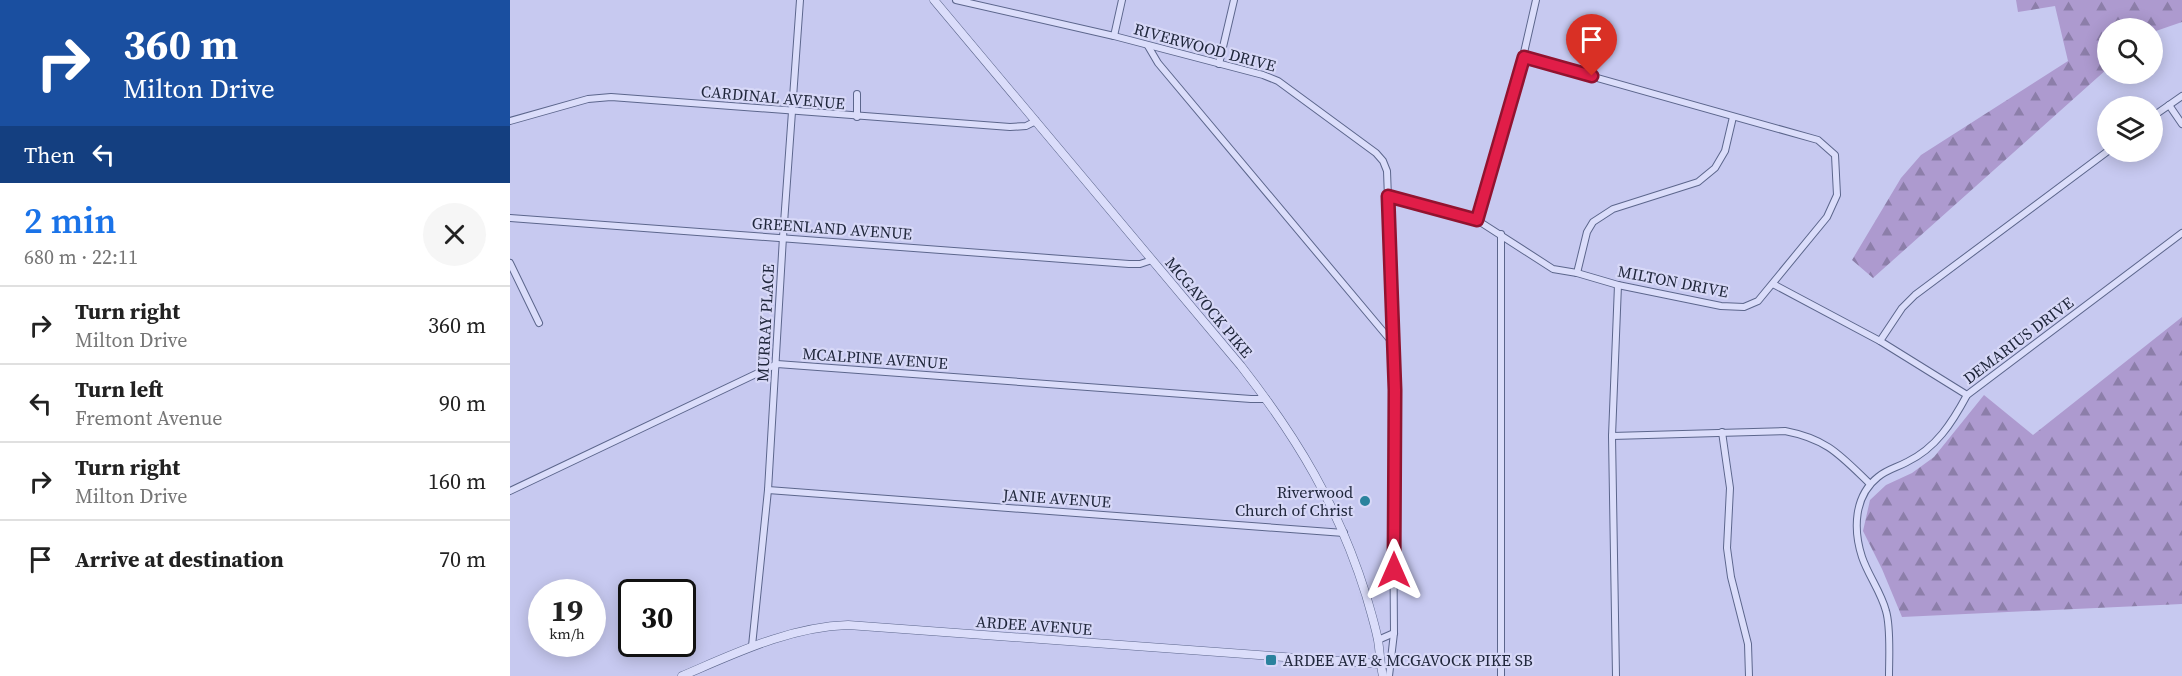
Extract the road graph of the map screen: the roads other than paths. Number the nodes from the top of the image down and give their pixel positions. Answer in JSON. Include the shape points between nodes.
{"nodes":[{"id":1,"x":800,"y":0,"type":"edge"},
{"id":2,"x":934,"y":0,"type":"edge"},
{"id":3,"x":956,"y":0,"type":"edge"},
{"id":4,"x":1122,"y":0,"type":"edge"},
{"id":5,"x":1234,"y":0,"type":"edge"},
{"id":6,"x":1536,"y":0,"type":"edge"},
{"id":7,"x":1114,"y":36,"type":"junction"},
{"id":8,"x":1148,"y":46,"type":"junction"},
{"id":9,"x":1524,"y":57,"type":"junction"},
{"id":10,"x":1219,"y":64,"type":"junction"},
{"id":11,"x":857,"y":94,"type":"dead end"},
{"id":12,"x":2182,"y":96,"type":"edge"},
{"id":13,"x":2169,"y":105,"type":"junction"},
{"id":14,"x":2163,"y":109,"type":"edge"},
{"id":15,"x":792,"y":111,"type":"junction"},
{"id":16,"x":857,"y":117,"type":"junction"},
{"id":17,"x":1733,"y":117,"type":"junction"},
{"id":18,"x":510,"y":121,"type":"edge"},
{"id":19,"x":1036,"y":122,"type":"junction"},
{"id":20,"x":2182,"y":124,"type":"edge"},
{"id":21,"x":2097,"y":159,"type":"edge"},
{"id":22,"x":1388,"y":196,"type":"junction"},
{"id":23,"x":510,"y":218,"type":"edge"},
{"id":24,"x":1477,"y":220,"type":"junction"},
{"id":25,"x":2182,"y":233,"type":"edge"},
{"id":26,"x":1501,"y":234,"type":"junction"},
{"id":27,"x":783,"y":237,"type":"junction"},
{"id":28,"x":1152,"y":260,"type":"junction"},
{"id":29,"x":510,"y":263,"type":"edge"},
{"id":30,"x":1577,"y":273,"type":"junction"},
{"id":31,"x":1773,"y":284,"type":"junction"},
{"id":32,"x":1618,"y":285,"type":"junction"},
{"id":33,"x":539,"y":323,"type":"dead end"},
{"id":34,"x":1880,"y":341,"type":"junction"},
{"id":35,"x":1392,"y":342,"type":"junction"},
{"id":36,"x":777,"y":364,"type":"junction"},
{"id":37,"x":1967,"y":395,"type":"junction"},
{"id":38,"x":1266,"y":399,"type":"junction"},
{"id":39,"x":1722,"y":432,"type":"junction"},
{"id":40,"x":1612,"y":436,"type":"junction"},
{"id":41,"x":1869,"y":484,"type":"junction"},
{"id":42,"x":768,"y":490,"type":"junction"},
{"id":43,"x":510,"y":491,"type":"edge"},
{"id":44,"x":1344,"y":533,"type":"junction"},
{"id":45,"x":1394,"y":633,"type":"junction"},
{"id":46,"x":1378,"y":640,"type":"junction"},
{"id":47,"x":752,"y":646,"type":"junction"},
{"id":48,"x":1391,"y":659,"type":"junction"},
{"id":49,"x":1380,"y":664,"type":"junction"},
{"id":50,"x":682,"y":676,"type":"edge"},
{"id":51,"x":1383,"y":676,"type":"edge"},
{"id":52,"x":1389,"y":676,"type":"edge"},
{"id":53,"x":1500,"y":676,"type":"edge"},
{"id":54,"x":1616,"y":676,"type":"edge"},
{"id":55,"x":1749,"y":676,"type":"edge"},
{"id":56,"x":1889,"y":676,"type":"edge"}],
"edges":[{"from":1,"to":15,"type":"street","name":"MURRAY PLACE"},
{"from":2,"to":19,"type":"street","name":"MCGAVOCK PIKE"},
{"from":3,"to":7,"type":"street","name":"RIVERWOOD DRIVE"},
{"from":4,"to":7,"type":"street"},
{"from":5,"to":10,"type":"street"},
{"from":6,"to":9,"type":"street"},
{"from":7,"to":8,"type":"street","name":"RIVERWOOD DRIVE"},
{"from":8,"to":10,"type":"street","name":"RIVERWOOD DRIVE"},
{"from":8,"to":35,"type":"street","via":[[1158,63]]},
{"from":9,"to":17,"type":"street","name":"MILTON DRIVE"},
{"from":9,"to":24,"type":"street"},
{"from":10,"to":22,"type":"street","name":"RIVERWOOD DRIVE","via":[[1278,81],[1376,153],[1387,171]]},
{"from":11,"to":16,"type":"street"},
{"from":12,"to":13,"type":"street"},
{"from":13,"to":14,"type":"street"},
{"from":13,"to":20,"type":"street"},
{"from":15,"to":16,"type":"street","name":"CARDINAL AVENUE"},
{"from":15,"to":18,"type":"street","name":"CARDINAL AVENUE","via":[[611,98],[588,99]]},
{"from":15,"to":27,"type":"street","name":"MURRAY PLACE"},
{"from":16,"to":19,"type":"street","name":"CARDINAL AVENUE","via":[[1010,127]]},
{"from":17,"to":30,"type":"street","via":[[1725,151],[1715,168],[1698,182],[1613,209],[1593,222]]},
{"from":17,"to":31,"type":"street","name":"MILTON DRIVE","via":[[1818,140],[1835,155],[1837,195],[1827,217]]},
{"from":19,"to":28,"type":"street","name":"MCGAVOCK PIKE"},
{"from":21,"to":34,"type":"street","via":[[1915,295]]},
{"from":22,"to":24,"type":"street","name":"MILTON DRIVE"},
{"from":22,"to":35,"type":"street","name":"RIVERWOOD DRIVE"},
{"from":23,"to":27,"type":"street","name":"GREENLAND AVENUE"},
{"from":24,"to":26,"type":"street","name":"MILTON DRIVE"},
{"from":25,"to":37,"type":"street","name":"DEMARIUS DRIVE"},
{"from":26,"to":30,"type":"street","name":"MILTON DRIVE","via":[[1553,269]]},
{"from":26,"to":53,"type":"street"},
{"from":27,"to":28,"type":"street","name":"GREENLAND AVENUE","via":[[1129,264]]},
{"from":27,"to":36,"type":"street","name":"MURRAY PLACE"},
{"from":28,"to":38,"type":"street","name":"MCGAVOCK PIKE"},
{"from":29,"to":33,"type":"street"},
{"from":30,"to":32,"type":"street","name":"MILTON DRIVE"},
{"from":31,"to":32,"type":"street","name":"MILTON DRIVE","via":[[1758,301],[1744,307]]},
{"from":31,"to":34,"type":"street"},
{"from":32,"to":40,"type":"street"},
{"from":34,"to":37,"type":"street"},
{"from":35,"to":45,"type":"street","name":"RIVERWOOD DRIVE"},
{"from":36,"to":38,"type":"street","name":"MCALPINE AVENUE"},
{"from":36,"to":42,"type":"street","name":"MURRAY PLACE"},
{"from":36,"to":43,"type":"street"},
{"from":37,"to":41,"type":"street","name":"DEMARIUS DRIVE","via":[[1952,423],[1933,445]]},
{"from":38,"to":44,"type":"street","name":"MCGAVOCK PIKE","via":[[1305,455]]},
{"from":39,"to":40,"type":"street"},
{"from":39,"to":41,"type":"street","via":[[1785,431],[1807,435],[1830,446]]},
{"from":39,"to":55,"type":"street","via":[[1730,488],[1727,548],[1748,644]]},
{"from":40,"to":54,"type":"street"},
{"from":41,"to":56,"type":"street","name":"DEMARIUS DRIVE","via":[[1856,511],[1857,531],[1862,556],[1887,612]]},
{"from":42,"to":44,"type":"street","name":"JANIE AVENUE"},
{"from":42,"to":47,"type":"street","name":"MURRAY PLACE"},
{"from":44,"to":46,"type":"street","name":"MCGAVOCK PIKE"},
{"from":45,"to":46,"type":"street"},
{"from":45,"to":48,"type":"street","name":"RIVERWOOD DRIVE"},
{"from":46,"to":49,"type":"street","name":"MCGAVOCK PIKE"},
{"from":47,"to":49,"type":"street","name":"ARDEE AVENUE","via":[[807,628],[848,625]]},
{"from":47,"to":50,"type":"street","name":"ARDEE AVENUE"},
{"from":48,"to":49,"type":"street","name":"ARDEE AVENUE"},
{"from":48,"to":52,"type":"street","name":"RIVERWOOD DRIVE"},
{"from":49,"to":51,"type":"street","name":"MCGAVOCK PIKE"}]}
